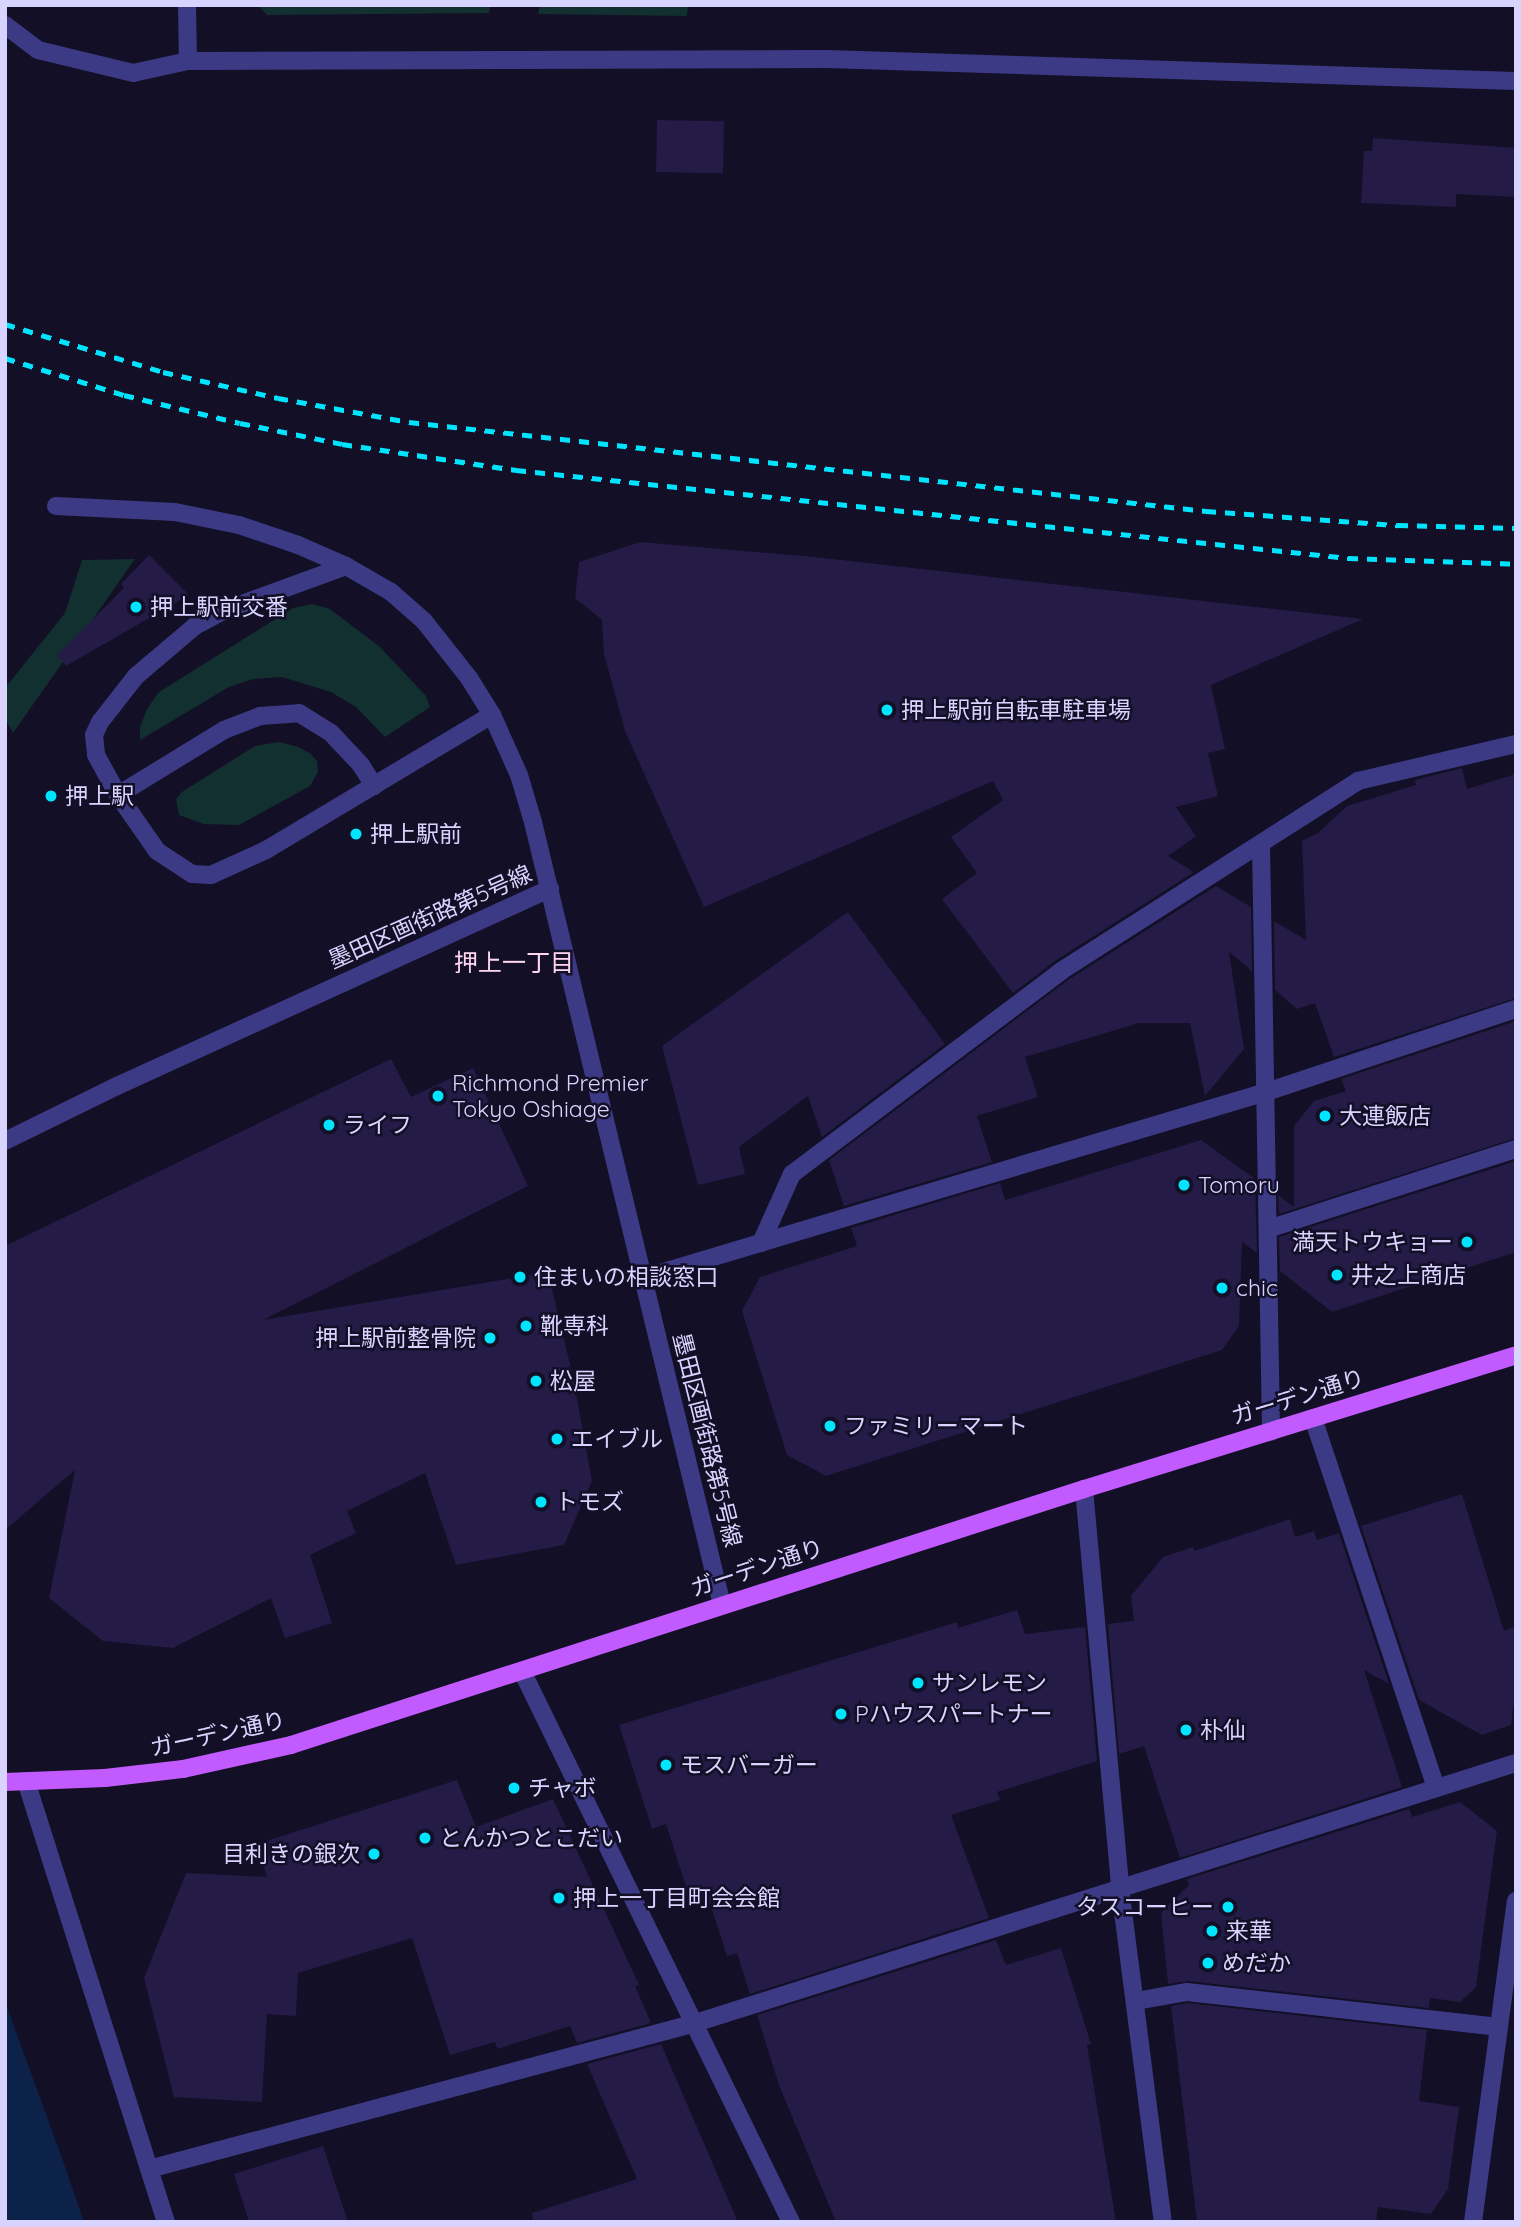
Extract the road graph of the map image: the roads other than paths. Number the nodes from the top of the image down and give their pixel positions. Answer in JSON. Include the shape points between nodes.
{"nodes":[{"id":1,"x":187,"y":5,"type":"edge"},
{"id":2,"x":5,"y":25,"type":"edge"},
{"id":3,"x":188,"y":61,"type":"junction"},
{"id":4,"x":1516,"y":81,"type":"edge"},
{"id":5,"x":56,"y":506,"type":"dead end"},
{"id":6,"x":346,"y":566,"type":"junction"},
{"id":7,"x":492,"y":715,"type":"junction"},
{"id":8,"x":1516,"y":744,"type":"edge"},
{"id":9,"x":374,"y":786,"type":"junction"},
{"id":10,"x":118,"y":795,"type":"junction"},
{"id":11,"x":1262,"y":845,"type":"junction"},
{"id":12,"x":550,"y":889,"type":"junction"},
{"id":13,"x":1516,"y":1009,"type":"edge"},
{"id":14,"x":1266,"y":1092,"type":"junction"},
{"id":15,"x":5,"y":1140,"type":"edge"},
{"id":16,"x":1516,"y":1149,"type":"edge"},
{"id":17,"x":1268,"y":1229,"type":"junction"},
{"id":18,"x":761,"y":1243,"type":"junction"},
{"id":19,"x":643,"y":1278,"type":"junction"},
{"id":20,"x":1516,"y":1355,"type":"edge"},
{"id":21,"x":1313,"y":1418,"type":"junction"},
{"id":22,"x":1271,"y":1432,"type":"junction"},
{"id":23,"x":1084,"y":1489,"type":"junction"},
{"id":24,"x":722,"y":1605,"type":"junction"},
{"id":25,"x":522,"y":1671,"type":"junction"},
{"id":26,"x":1516,"y":1763,"type":"edge"},
{"id":27,"x":26,"y":1781,"type":"junction"},
{"id":28,"x":5,"y":1782,"type":"edge"},
{"id":29,"x":1436,"y":1788,"type":"junction"},
{"id":30,"x":1120,"y":1888,"type":"junction"},
{"id":31,"x":1516,"y":1900,"type":"edge"},
{"id":32,"x":1136,"y":2001,"type":"junction"},
{"id":33,"x":692,"y":2024,"type":"junction"},
{"id":34,"x":1499,"y":2027,"type":"junction"},
{"id":35,"x":149,"y":2169,"type":"junction"},
{"id":36,"x":166,"y":2222,"type":"edge"},
{"id":37,"x":791,"y":2222,"type":"edge"},
{"id":38,"x":1163,"y":2222,"type":"edge"},
{"id":39,"x":1473,"y":2222,"type":"edge"}],
"edges":[{"from":1,"to":3,"type":"street"},
{"from":2,"to":3,"type":"street","via":[[38,50],[133,73]]},
{"from":3,"to":4,"type":"street","via":[[828,60]]},
{"from":5,"to":6,"type":"street","via":[[175,512],[239,525]]},
{"from":6,"to":7,"type":"street","via":[[391,592],[424,621]]},
{"from":6,"to":10,"type":"street","via":[[223,611],[195,626],[136,676],[94,735],[96,755]]},
{"from":7,"to":9,"type":"street"},
{"from":7,"to":12,"type":"street","via":[[519,775]]},
{"from":8,"to":11,"type":"street","via":[[1358,781]]},
{"from":9,"to":10,"type":"street","via":[[331,733],[299,713],[260,716],[224,730]]},
{"from":9,"to":10,"type":"street","via":[[266,849],[211,875],[192,874],[156,851]]},
{"from":11,"to":14,"type":"street"},
{"from":11,"to":18,"type":"street","via":[[1061,971],[792,1174]]},
{"from":12,"to":15,"type":"street","name":"墨田区画街路第5号線"},
{"from":12,"to":19,"type":"street","name":"墨田区画街路第5号線"},
{"from":13,"to":14,"type":"street"},
{"from":14,"to":17,"type":"street"},
{"from":14,"to":18,"type":"street"},
{"from":16,"to":17,"type":"street"},
{"from":17,"to":22,"type":"street"},
{"from":18,"to":19,"type":"street"},
{"from":19,"to":24,"type":"street","name":"墨田区画街路第5号線"},
{"from":20,"to":21,"type":"main road","name":"ガーデン通り"},
{"from":21,"to":22,"type":"main road","name":"ガーデン通り"},
{"from":21,"to":29,"type":"street"},
{"from":22,"to":23,"type":"main road","name":"ガーデン通り"},
{"from":23,"to":24,"type":"main road","name":"ガーデン通り"},
{"from":23,"to":30,"type":"street"},
{"from":24,"to":25,"type":"main road","name":"ガーデン通り"},
{"from":25,"to":27,"type":"main road","name":"ガーデン通り","via":[[291,1745],[183,1769]]},
{"from":25,"to":33,"type":"street"},
{"from":26,"to":29,"type":"street"},
{"from":27,"to":28,"type":"main road","name":"ガーデン通り"},
{"from":27,"to":35,"type":"street"},
{"from":29,"to":30,"type":"street"},
{"from":30,"to":32,"type":"street"},
{"from":30,"to":33,"type":"street"},
{"from":31,"to":34,"type":"street"},
{"from":32,"to":34,"type":"street","via":[[1187,1992]]},
{"from":32,"to":38,"type":"street"},
{"from":33,"to":35,"type":"street"},
{"from":33,"to":37,"type":"street"},
{"from":34,"to":39,"type":"street"},
{"from":35,"to":36,"type":"street"}]}
